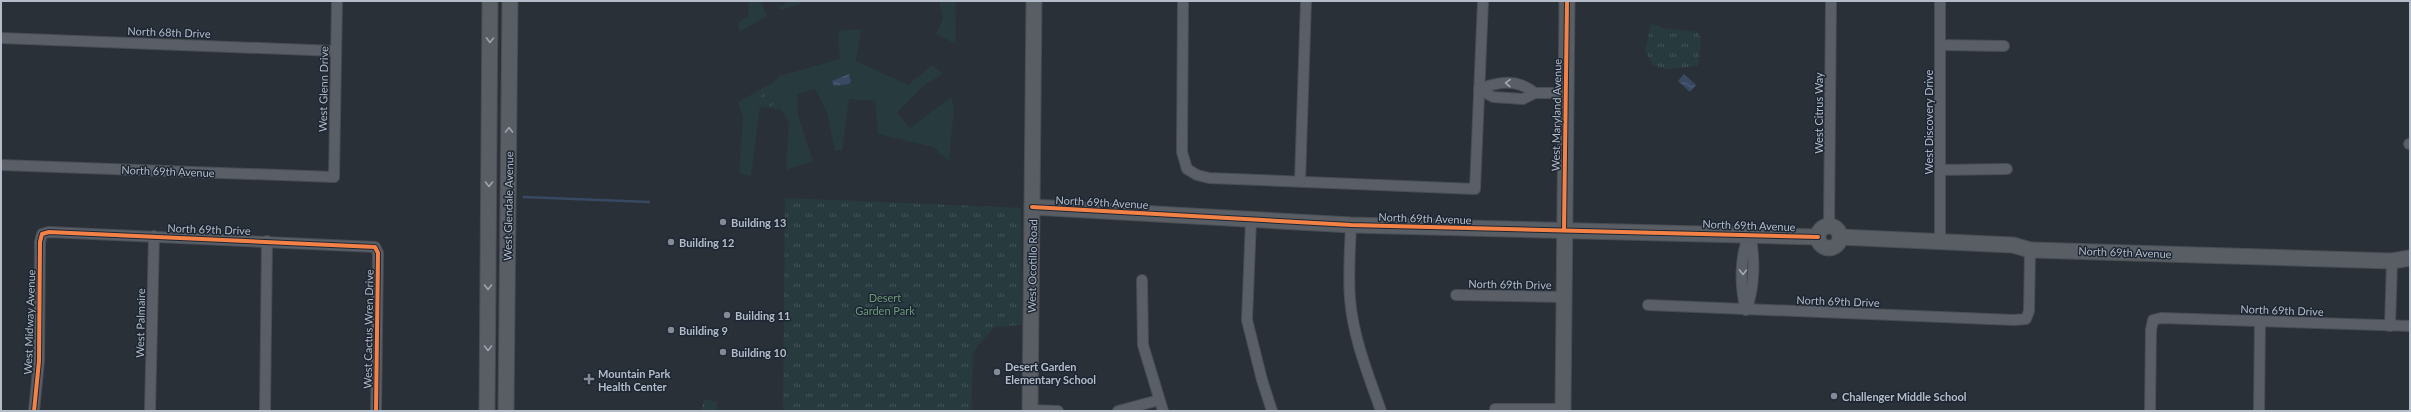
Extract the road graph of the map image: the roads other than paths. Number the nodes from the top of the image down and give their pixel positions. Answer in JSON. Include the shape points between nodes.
{"nodes":[{"id":1,"x":337,"y":1,"type":"edge"},
{"id":2,"x":490,"y":1,"type":"edge"},
{"id":3,"x":510,"y":1,"type":"edge"},
{"id":4,"x":1034,"y":1,"type":"edge"},
{"id":5,"x":1183,"y":1,"type":"edge"},
{"id":6,"x":1306,"y":1,"type":"edge"},
{"id":7,"x":1483,"y":1,"type":"edge"},
{"id":8,"x":1567,"y":1,"type":"edge"},
{"id":9,"x":1831,"y":1,"type":"edge"},
{"id":10,"x":1940,"y":1,"type":"edge"},
{"id":11,"x":1,"y":38,"type":"edge"},
{"id":12,"x":1940,"y":45,"type":"junction"},
{"id":13,"x":2004,"y":46,"type":"dead end"},
{"id":14,"x":336,"y":51,"type":"junction"},
{"id":15,"x":1479,"y":89,"type":"junction"},
{"id":16,"x":1535,"y":93,"type":"junction"},
{"id":17,"x":1566,"y":94,"type":"junction"},
{"id":18,"x":1,"y":165,"type":"edge"},
{"id":19,"x":2007,"y":169,"type":"dead end"},
{"id":20,"x":1940,"y":170,"type":"junction"},
{"id":21,"x":334,"y":177,"type":"joint"},
{"id":22,"x":1300,"y":181,"type":"junction"},
{"id":23,"x":1032,"y":207,"type":"junction"},
{"id":24,"x":1251,"y":220,"type":"junction"},
{"id":25,"x":1351,"y":225,"type":"junction"},
{"id":26,"x":1829,"y":226,"type":"junction"},
{"id":27,"x":1564,"y":228,"type":"junction"},
{"id":28,"x":42,"y":234,"type":"joint"},
{"id":29,"x":1750,"y":234,"type":"junction"},
{"id":30,"x":154,"y":236,"type":"junction"},
{"id":31,"x":1818,"y":237,"type":"junction"},
{"id":32,"x":1840,"y":237,"type":"junction"},
{"id":33,"x":267,"y":241,"type":"junction"},
{"id":34,"x":1940,"y":242,"type":"junction"},
{"id":35,"x":375,"y":247,"type":"joint"},
{"id":36,"x":2030,"y":250,"type":"junction"},
{"id":37,"x":2410,"y":258,"type":"edge"},
{"id":38,"x":2392,"y":261,"type":"junction"},
{"id":39,"x":1142,"y":280,"type":"dead end"},
{"id":40,"x":1456,"y":295,"type":"dead end"},
{"id":41,"x":1564,"y":297,"type":"junction"},
{"id":42,"x":1648,"y":305,"type":"dead end"},
{"id":43,"x":488,"y":308,"type":"junction"},
{"id":44,"x":507,"y":309,"type":"junction"},
{"id":45,"x":1746,"y":310,"type":"junction"},
{"id":46,"x":2260,"y":321,"type":"junction"},
{"id":47,"x":2390,"y":326,"type":"junction"},
{"id":48,"x":2410,"y":326,"type":"edge"},
{"id":49,"x":1160,"y":400,"type":"junction"},
{"id":50,"x":1495,"y":409,"type":"dead end"},
{"id":51,"x":1563,"y":410,"type":"edge"},
{"id":52,"x":34,"y":411,"type":"edge"},
{"id":53,"x":150,"y":411,"type":"edge"},
{"id":54,"x":265,"y":411,"type":"edge"},
{"id":55,"x":376,"y":411,"type":"edge"},
{"id":56,"x":487,"y":411,"type":"edge"},
{"id":57,"x":506,"y":411,"type":"edge"},
{"id":58,"x":1030,"y":411,"type":"edge"},
{"id":59,"x":1058,"y":411,"type":"edge"},
{"id":60,"x":1118,"y":411,"type":"edge"},
{"id":61,"x":1163,"y":411,"type":"edge"},
{"id":62,"x":1272,"y":411,"type":"edge"},
{"id":63,"x":1381,"y":411,"type":"edge"},
{"id":64,"x":2150,"y":411,"type":"edge"},
{"id":65,"x":2259,"y":411,"type":"edge"}],
"edges":[{"from":1,"to":14,"type":"street","name":"West Glenn Drive"},
{"from":2,"to":43,"type":"street","name":"West Glendale Avenue","one_way":true},
{"from":44,"to":3,"type":"street","name":"West Glendale Avenue","one_way":true},
{"from":4,"to":23,"type":"street","name":"West Ocotillo Road"},
{"from":5,"to":22,"type":"street","via":[[1182,152],[1186,169],[1209,178]]},
{"from":6,"to":22,"type":"street"},
{"from":7,"to":15,"type":"street"},
{"from":8,"to":17,"type":"street","name":"West Maryland Avenue"},
{"from":9,"to":26,"type":"street","name":"West Citrus Way"},
{"from":10,"to":12,"type":"street","name":"West Discovery Drive"},
{"from":11,"to":14,"type":"street","name":"North 68th Drive"},
{"from":12,"to":13,"type":"street"},
{"from":12,"to":20,"type":"street","name":"West Discovery Drive"},
{"from":14,"to":21,"type":"street","name":"West Glenn Drive"},
{"from":15,"to":16,"type":"street","via":[[1493,97],[1523,98]]},
{"from":16,"to":15,"type":"street","one_way":true,"via":[[1524,84],[1495,83]]},
{"from":15,"to":22,"type":"street","via":[[1475,189]]},
{"from":16,"to":17,"type":"street"},
{"from":17,"to":27,"type":"street","name":"West Maryland Avenue"},
{"from":18,"to":21,"type":"street","name":"North 69th Avenue"},
{"from":19,"to":20,"type":"street"},
{"from":20,"to":34,"type":"street","name":"West Discovery Drive"},
{"from":23,"to":24,"type":"street","name":"North 69th Avenue"},
{"from":23,"to":58,"type":"street","name":"West Ocotillo Road"},
{"from":24,"to":25,"type":"street","name":"North 69th Avenue"},
{"from":24,"to":62,"type":"street","via":[[1246,320]]},
{"from":25,"to":27,"type":"street","name":"North 69th Avenue","via":[[1548,231]]},
{"from":25,"to":63,"type":"street","via":[[1349,279],[1352,320]]},
{"from":26,"to":31,"type":"street","via":[[1821,229]]},
{"from":26,"to":32,"type":"street","via":[[1837,229]]},
{"from":27,"to":29,"type":"street","name":"North 69th Avenue"},
{"from":27,"to":41,"type":"street","name":"West Maryland Avenue"},
{"from":28,"to":30,"type":"street","name":"North 69th Drive","via":[[49,232]]},
{"from":28,"to":52,"type":"street","name":"West Midway Avenue","via":[[39,361]]},
{"from":29,"to":31,"type":"street","name":"North 69th Avenue"},
{"from":29,"to":45,"type":"street","via":[[1743,246],[1742,297]]},
{"from":30,"to":33,"type":"street","name":"North 69th Drive"},
{"from":30,"to":53,"type":"street","name":"West Palmaire"},
{"from":31,"to":32,"type":"street","via":[[1820,244],[1829,248],[1836,246]]},
{"from":32,"to":34,"type":"street","name":"North 69th Avenue"},
{"from":33,"to":35,"type":"street","name":"North 69th Drive"},
{"from":33,"to":54,"type":"street"},
{"from":34,"to":36,"type":"street","name":"North 69th Avenue","via":[[2013,245]]},
{"from":35,"to":55,"type":"street","name":"West Cactus Wren Drive","via":[[378,253]]},
{"from":36,"to":38,"type":"street","name":"North 69th Avenue"},
{"from":36,"to":45,"type":"street","name":"North 69th Drive","via":[[2029,311],[2026,319]]},
{"from":37,"to":38,"type":"street","name":"North 69th Avenue"},
{"from":38,"to":47,"type":"street"},
{"from":39,"to":49,"type":"street","via":[[1143,345]]},
{"from":40,"to":41,"type":"street","name":"North 69th Drive"},
{"from":41,"to":51,"type":"street","name":"West Maryland Avenue"},
{"from":42,"to":45,"type":"street","name":"North 69th Drive"},
{"from":43,"to":44,"type":"street"},
{"from":43,"to":56,"type":"street","name":"West Glendale Avenue","one_way":true},
{"from":44,"to":57,"type":"street","name":"West Glendale Avenue"},
{"from":46,"to":47,"type":"street","name":"North 69th Drive"},
{"from":46,"to":64,"type":"street","name":"North 69th Drive","via":[[2161,318],[2153,320]]},
{"from":46,"to":65,"type":"street"},
{"from":47,"to":48,"type":"street","name":"North 69th Drive"},
{"from":49,"to":60,"type":"street"},
{"from":49,"to":61,"type":"street"},
{"from":50,"to":51,"type":"street"},
{"from":58,"to":59,"type":"street"}]}
